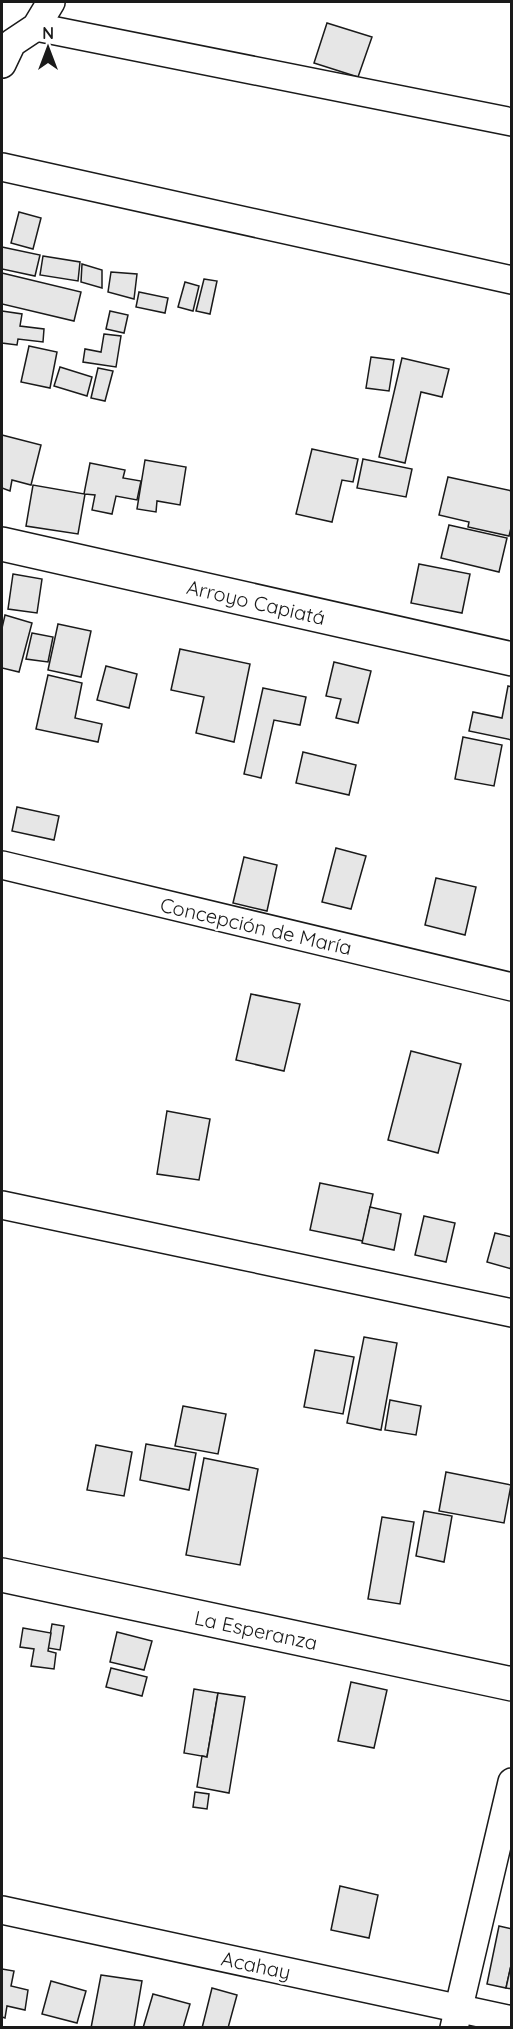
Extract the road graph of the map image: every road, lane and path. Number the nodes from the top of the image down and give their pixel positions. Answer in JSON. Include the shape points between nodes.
{"nodes":[{"id":1,"x":51,"y":2,"type":"edge"},
{"id":2,"x":36,"y":27,"type":"junction"},
{"id":3,"x":5,"y":49,"type":"edge"},
{"id":4,"x":512,"y":122,"type":"edge"},
{"id":5,"x":2,"y":167,"type":"edge"},
{"id":6,"x":512,"y":280,"type":"edge"},
{"id":7,"x":2,"y":544,"type":"edge"},
{"id":8,"x":512,"y":659,"type":"edge"},
{"id":9,"x":2,"y":865,"type":"edge"},
{"id":10,"x":512,"y":987,"type":"edge"},
{"id":11,"x":2,"y":1205,"type":"edge"},
{"id":12,"x":512,"y":1313,"type":"edge"},
{"id":13,"x":2,"y":1575,"type":"edge"},
{"id":14,"x":512,"y":1684,"type":"edge"},
{"id":15,"x":512,"y":1782,"type":"edge"},
{"id":16,"x":2,"y":1910,"type":"edge"},
{"id":17,"x":456,"y":2018,"type":"edge"},
{"id":18,"x":512,"y":2020,"type":"edge"}],
"edges":[{"from":1,"to":2,"type":"street"},
{"from":2,"to":3,"type":"street"},
{"from":2,"to":4,"type":"street"},
{"from":5,"to":6,"type":"street"},
{"from":7,"to":8,"type":"street","name":"Arroyo Capiatá"},
{"from":9,"to":10,"type":"street","name":"Concepción de María"},
{"from":11,"to":12,"type":"street"},
{"from":13,"to":14,"type":"street","name":"La Esperanza"},
{"from":15,"to":17,"type":"street"},
{"from":16,"to":17,"type":"street","name":"Acahay"},
{"from":17,"to":18,"type":"street","name":"Acahay"}]}
